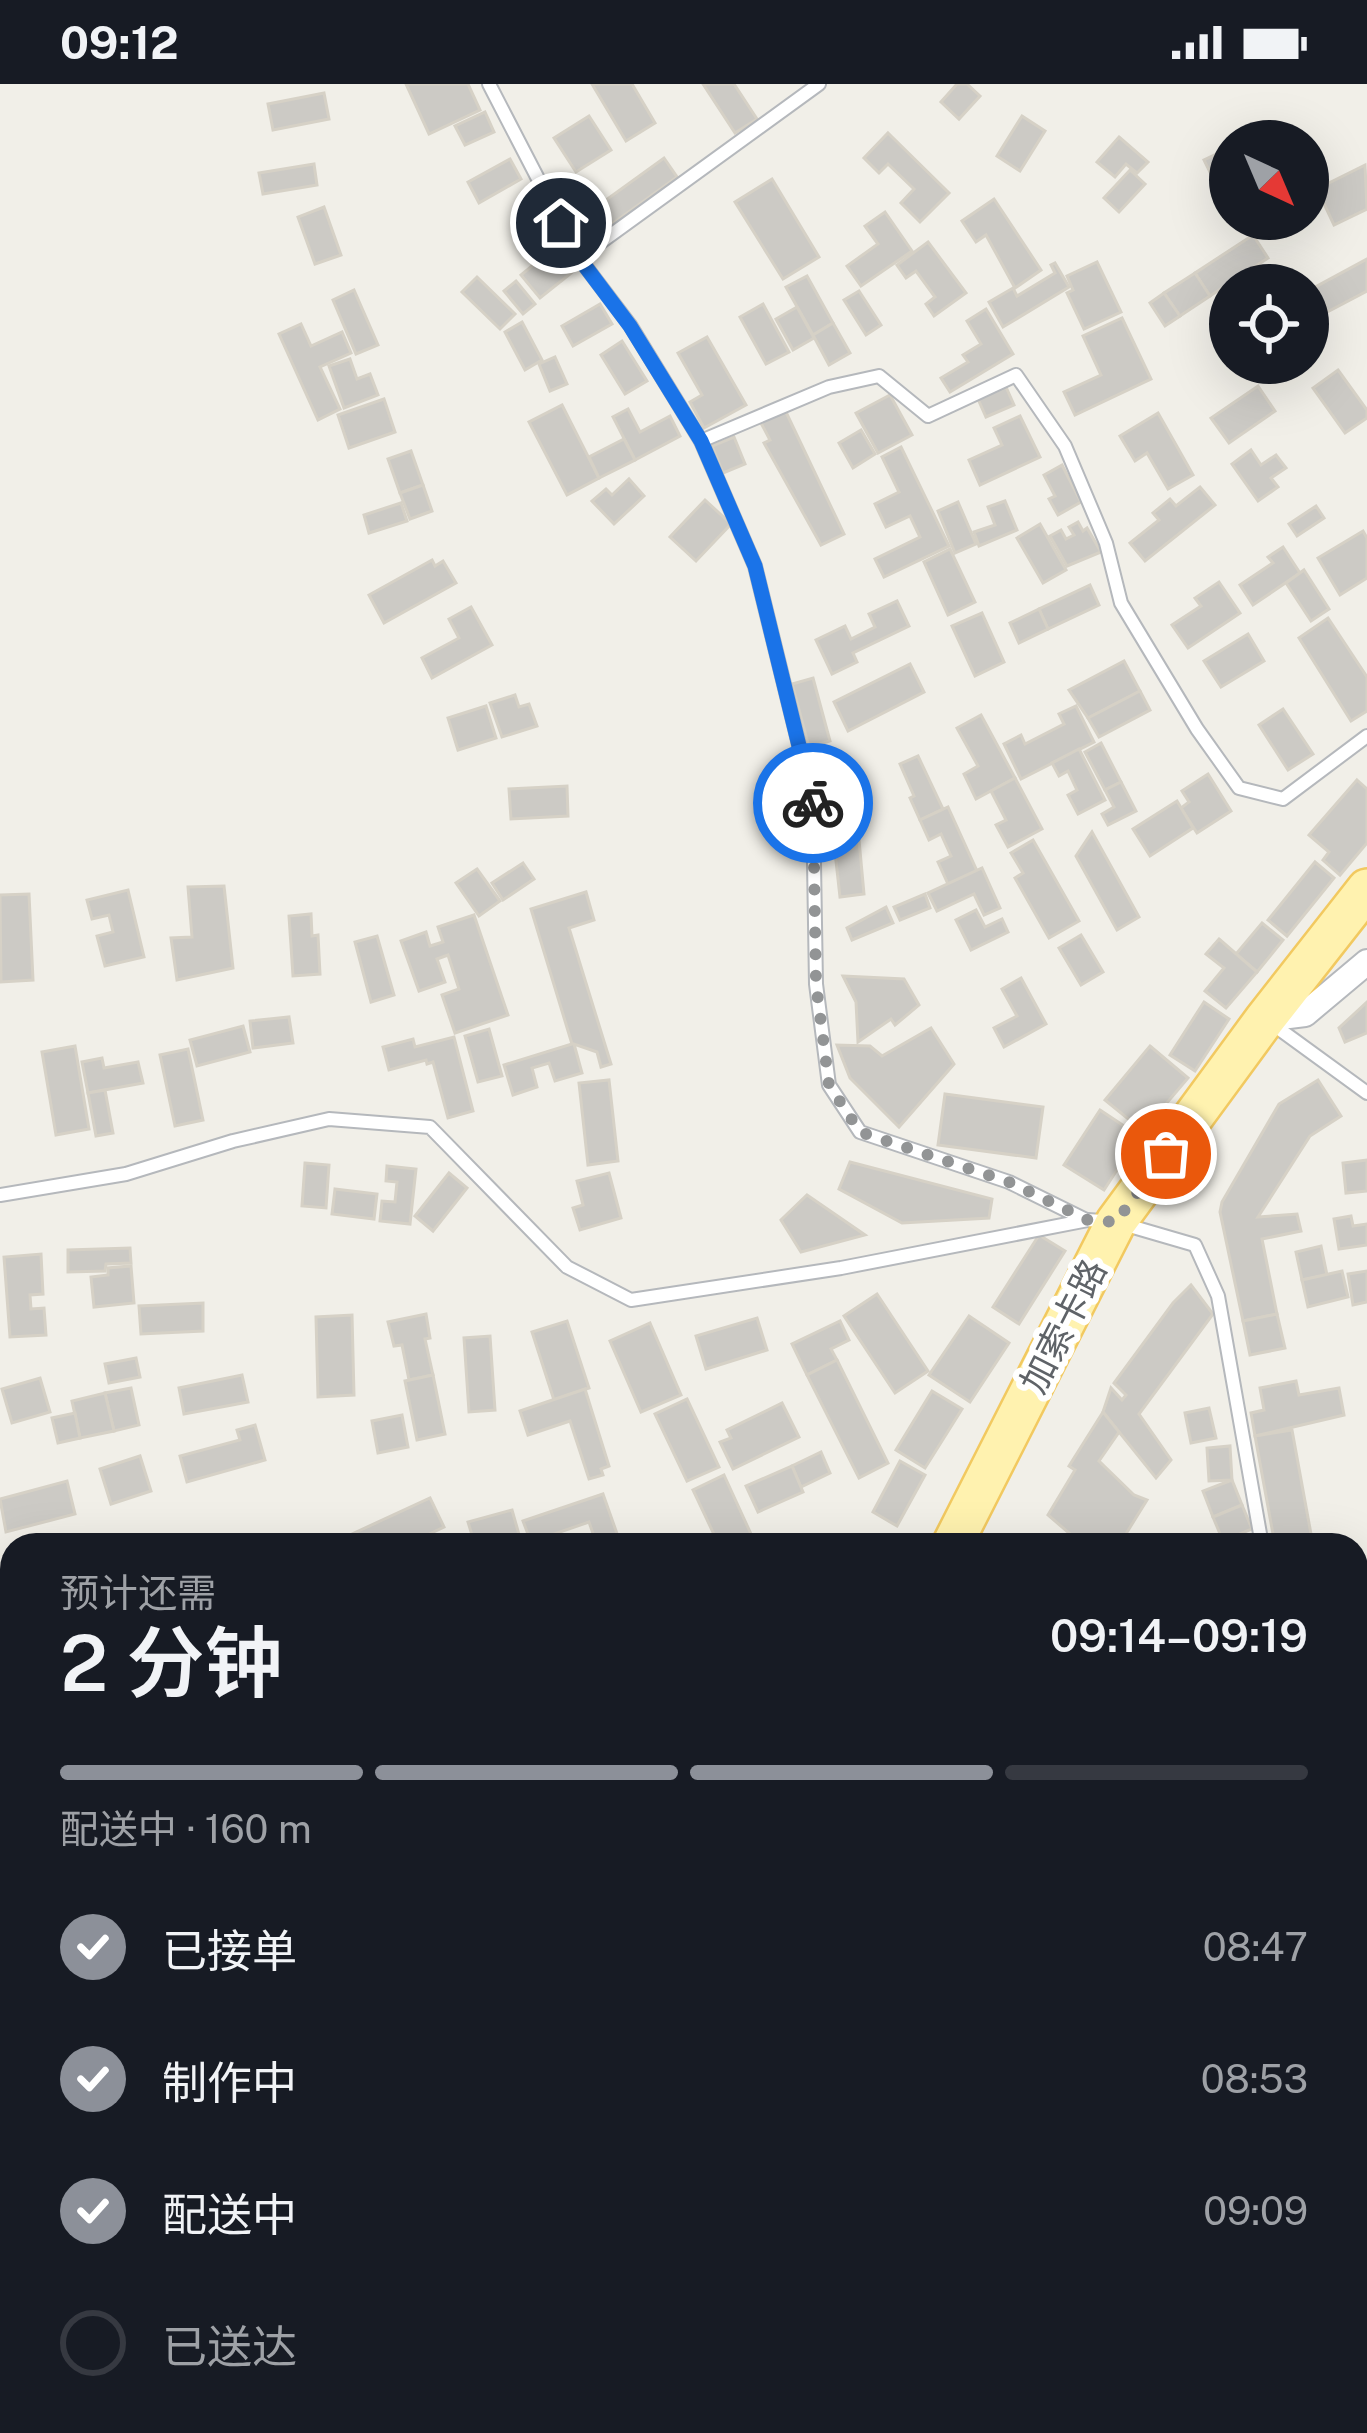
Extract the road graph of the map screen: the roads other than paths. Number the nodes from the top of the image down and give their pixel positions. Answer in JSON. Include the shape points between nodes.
{"nodes":[{"id":1,"x":489,"y":84,"type":"edge"},
{"id":2,"x":819,"y":84,"type":"edge"},
{"id":3,"x":579,"y":258,"type":"junction"},
{"id":4,"x":701,"y":441,"type":"junction"},
{"id":5,"x":1367,"y":736,"type":"edge"},
{"id":6,"x":1367,"y":889,"type":"edge"},
{"id":7,"x":1367,"y":962,"type":"edge"},
{"id":8,"x":1264,"y":1018,"type":"junction"},
{"id":9,"x":1367,"y":1093,"type":"edge"},
{"id":10,"x":0,"y":1195,"type":"edge"},
{"id":11,"x":1102,"y":1221,"type":"junction"},
{"id":12,"x":958,"y":1533,"type":"edge"},
{"id":13,"x":1260,"y":1533,"type":"edge"}],
"edges":[{"from":1,"to":3,"type":"lane"},
{"from":2,"to":3,"type":"lane"},
{"from":3,"to":4,"type":"lane"},
{"from":4,"to":5,"type":"lane","via":[[829,387],[879,376],[928,416],[1016,375],[1065,446],[1106,543],[1121,603],[1239,788],[1282,799]]},
{"from":4,"to":11,"type":"lane","via":[[755,566],[813,802],[816,984],[829,1085],[860,1132]]},
{"from":6,"to":8,"type":"main road","name":"加索卡路"},
{"from":7,"to":8,"type":"street","via":[[1305,1014]]},
{"from":8,"to":9,"type":"lane"},
{"from":8,"to":11,"type":"main road","name":"加索卡路"},
{"from":10,"to":11,"type":"lane","via":[[126,1174],[329,1119],[430,1127],[567,1267],[632,1300]]},
{"from":11,"to":12,"type":"main road","name":"加索卡路"},
{"from":11,"to":13,"type":"lane","via":[[1195,1245],[1218,1296]]}]}
